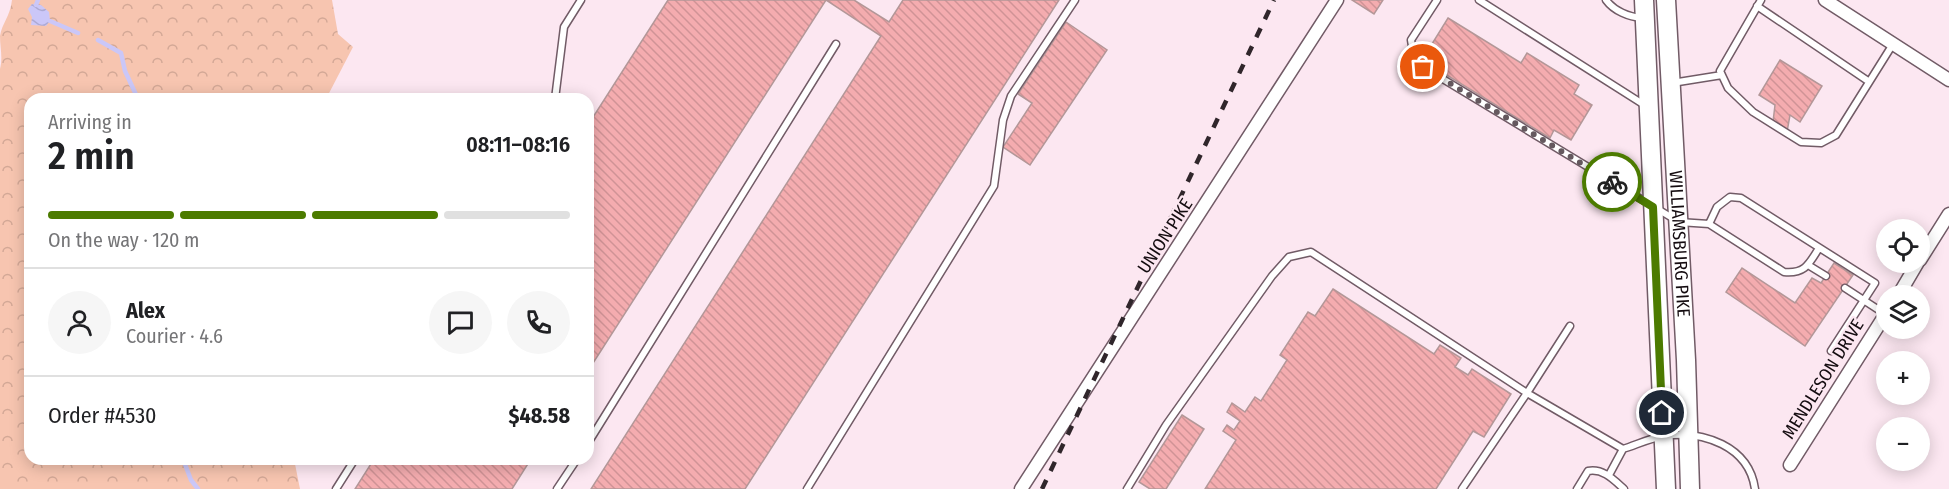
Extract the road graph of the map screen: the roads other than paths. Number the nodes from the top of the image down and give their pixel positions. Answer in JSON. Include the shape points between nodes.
{"nodes":[{"id":1,"x":581,"y":0,"type":"edge"},
{"id":2,"x":1075,"y":0,"type":"edge"},
{"id":3,"x":1337,"y":0,"type":"edge"},
{"id":4,"x":1437,"y":0,"type":"edge"},
{"id":5,"x":1479,"y":0,"type":"edge"},
{"id":6,"x":1606,"y":0,"type":"edge"},
{"id":7,"x":1666,"y":0,"type":"edge"},
{"id":8,"x":1825,"y":0,"type":"edge"},
{"id":9,"x":1759,"y":3,"type":"edge"},
{"id":10,"x":1644,"y":9,"type":"edge"},
{"id":11,"x":836,"y":44,"type":"dead end"},
{"id":12,"x":1893,"y":44,"type":"junction"},
{"id":13,"x":1722,"y":75,"type":"junction"},
{"id":14,"x":1949,"y":80,"type":"edge"},
{"id":15,"x":1868,"y":81,"type":"junction"},
{"id":16,"x":1671,"y":83,"type":"junction"},
{"id":17,"x":556,"y":93,"type":"edge"},
{"id":18,"x":1648,"y":107,"type":"junction"},
{"id":19,"x":1653,"y":207,"type":"junction"},
{"id":20,"x":1949,"y":214,"type":"edge"},
{"id":21,"x":1679,"y":222,"type":"junction"},
{"id":22,"x":1709,"y":224,"type":"junction"},
{"id":23,"x":1930,"y":244,"type":"edge"},
{"id":24,"x":1819,"y":248,"type":"junction"},
{"id":25,"x":1808,"y":265,"type":"junction"},
{"id":26,"x":1826,"y":276,"type":"dead end"},
{"id":27,"x":1845,"y":288,"type":"dead end"},
{"id":28,"x":1864,"y":300,"type":"junction"},
{"id":29,"x":1876,"y":307,"type":"edge"},
{"id":30,"x":1570,"y":326,"type":"dead end"},
{"id":31,"x":1876,"y":329,"type":"edge"},
{"id":32,"x":1831,"y":351,"type":"dead end"},
{"id":33,"x":1527,"y":393,"type":"junction"},
{"id":34,"x":594,"y":433,"type":"edge"},
{"id":35,"x":1664,"y":436,"type":"junction"},
{"id":36,"x":1689,"y":436,"type":"junction"},
{"id":37,"x":1623,"y":449,"type":"junction"},
{"id":38,"x":351,"y":465,"type":"edge"},
{"id":39,"x":573,"y":465,"type":"edge"},
{"id":40,"x":1790,"y":465,"type":"dead end"},
{"id":41,"x":1609,"y":475,"type":"junction"},
{"id":42,"x":336,"y":489,"type":"edge"},
{"id":43,"x":558,"y":489,"type":"edge"},
{"id":44,"x":807,"y":489,"type":"edge"},
{"id":45,"x":1021,"y":489,"type":"edge"},
{"id":46,"x":1126,"y":489,"type":"edge"},
{"id":47,"x":1462,"y":489,"type":"edge"},
{"id":48,"x":1577,"y":489,"type":"edge"},
{"id":49,"x":1624,"y":489,"type":"edge"},
{"id":50,"x":1666,"y":489,"type":"edge"},
{"id":51,"x":1690,"y":489,"type":"edge"},
{"id":52,"x":1755,"y":489,"type":"edge"}],
"edges":[{"from":1,"to":17,"type":"lane","via":[[564,27]]},
{"from":2,"to":44,"type":"lane","via":[[1011,96],[1003,120],[994,186]]},
{"from":3,"to":45,"type":"street","name":"UNION PIKE"},
{"from":4,"to":19,"type":"lane","via":[[1411,40],[1413,58]]},
{"from":5,"to":18,"type":"lane"},
{"from":6,"to":10,"type":"lane","via":[[1632,17]]},
{"from":7,"to":16,"type":"main road","name":"WILLIAMSBURG PIKE"},
{"from":8,"to":12,"type":"street"},
{"from":9,"to":13,"type":"lane","via":[[1720,71]]},
{"from":9,"to":15,"type":"lane"},
{"from":10,"to":18,"type":"main road","name":"WILLIAMSBURG PIKE"},
{"from":11,"to":34,"type":"lane"},
{"from":12,"to":14,"type":"street"},
{"from":12,"to":15,"type":"lane"},
{"from":13,"to":15,"type":"lane","via":[[1728,88],[1753,112],[1802,142],[1811,143],[1821,143],[1836,135]]},
{"from":13,"to":16,"type":"lane"},
{"from":16,"to":21,"type":"main road","name":"WILLIAMSBURG PIKE"},
{"from":18,"to":19,"type":"main road","name":"WILLIAMSBURG PIKE"},
{"from":19,"to":21,"type":"lane"},
{"from":19,"to":35,"type":"main road","name":"WILLIAMSBURG PIKE"},
{"from":20,"to":23,"type":"street"},
{"from":21,"to":22,"type":"lane"},
{"from":21,"to":36,"type":"main road","name":"WILLIAMSBURG PIKE"},
{"from":22,"to":24,"type":"lane","via":[[1717,207],[1730,197],[1741,198]]},
{"from":22,"to":25,"type":"lane","via":[[1784,272],[1796,273]]},
{"from":24,"to":25,"type":"lane"},
{"from":24,"to":28,"type":"lane","via":[[1875,283]]},
{"from":25,"to":26,"type":"lane"},
{"from":27,"to":28,"type":"lane"},
{"from":28,"to":29,"type":"lane"},
{"from":28,"to":32,"type":"lane"},
{"from":30,"to":33,"type":"lane"},
{"from":31,"to":40,"type":"street","name":"MENDLESON DRIVE"},
{"from":33,"to":37,"type":"lane"},
{"from":33,"to":46,"type":"lane","via":[[1311,252],[1300,253],[1289,257],[1272,276],[1166,425]]},
{"from":33,"to":47,"type":"lane"},
{"from":35,"to":36,"type":"lane"},
{"from":35,"to":37,"type":"lane"},
{"from":35,"to":50,"type":"main road","name":"WILLIAMSBURG PIKE"},
{"from":36,"to":51,"type":"main road","name":"WILLIAMSBURG PIKE"},
{"from":36,"to":52,"type":"lane","via":[[1720,442],[1734,450],[1749,467]]},
{"from":37,"to":41,"type":"lane"},
{"from":38,"to":42,"type":"lane"},
{"from":39,"to":43,"type":"lane"},
{"from":41,"to":48,"type":"lane","via":[[1588,471]]},
{"from":41,"to":49,"type":"lane"}]}
